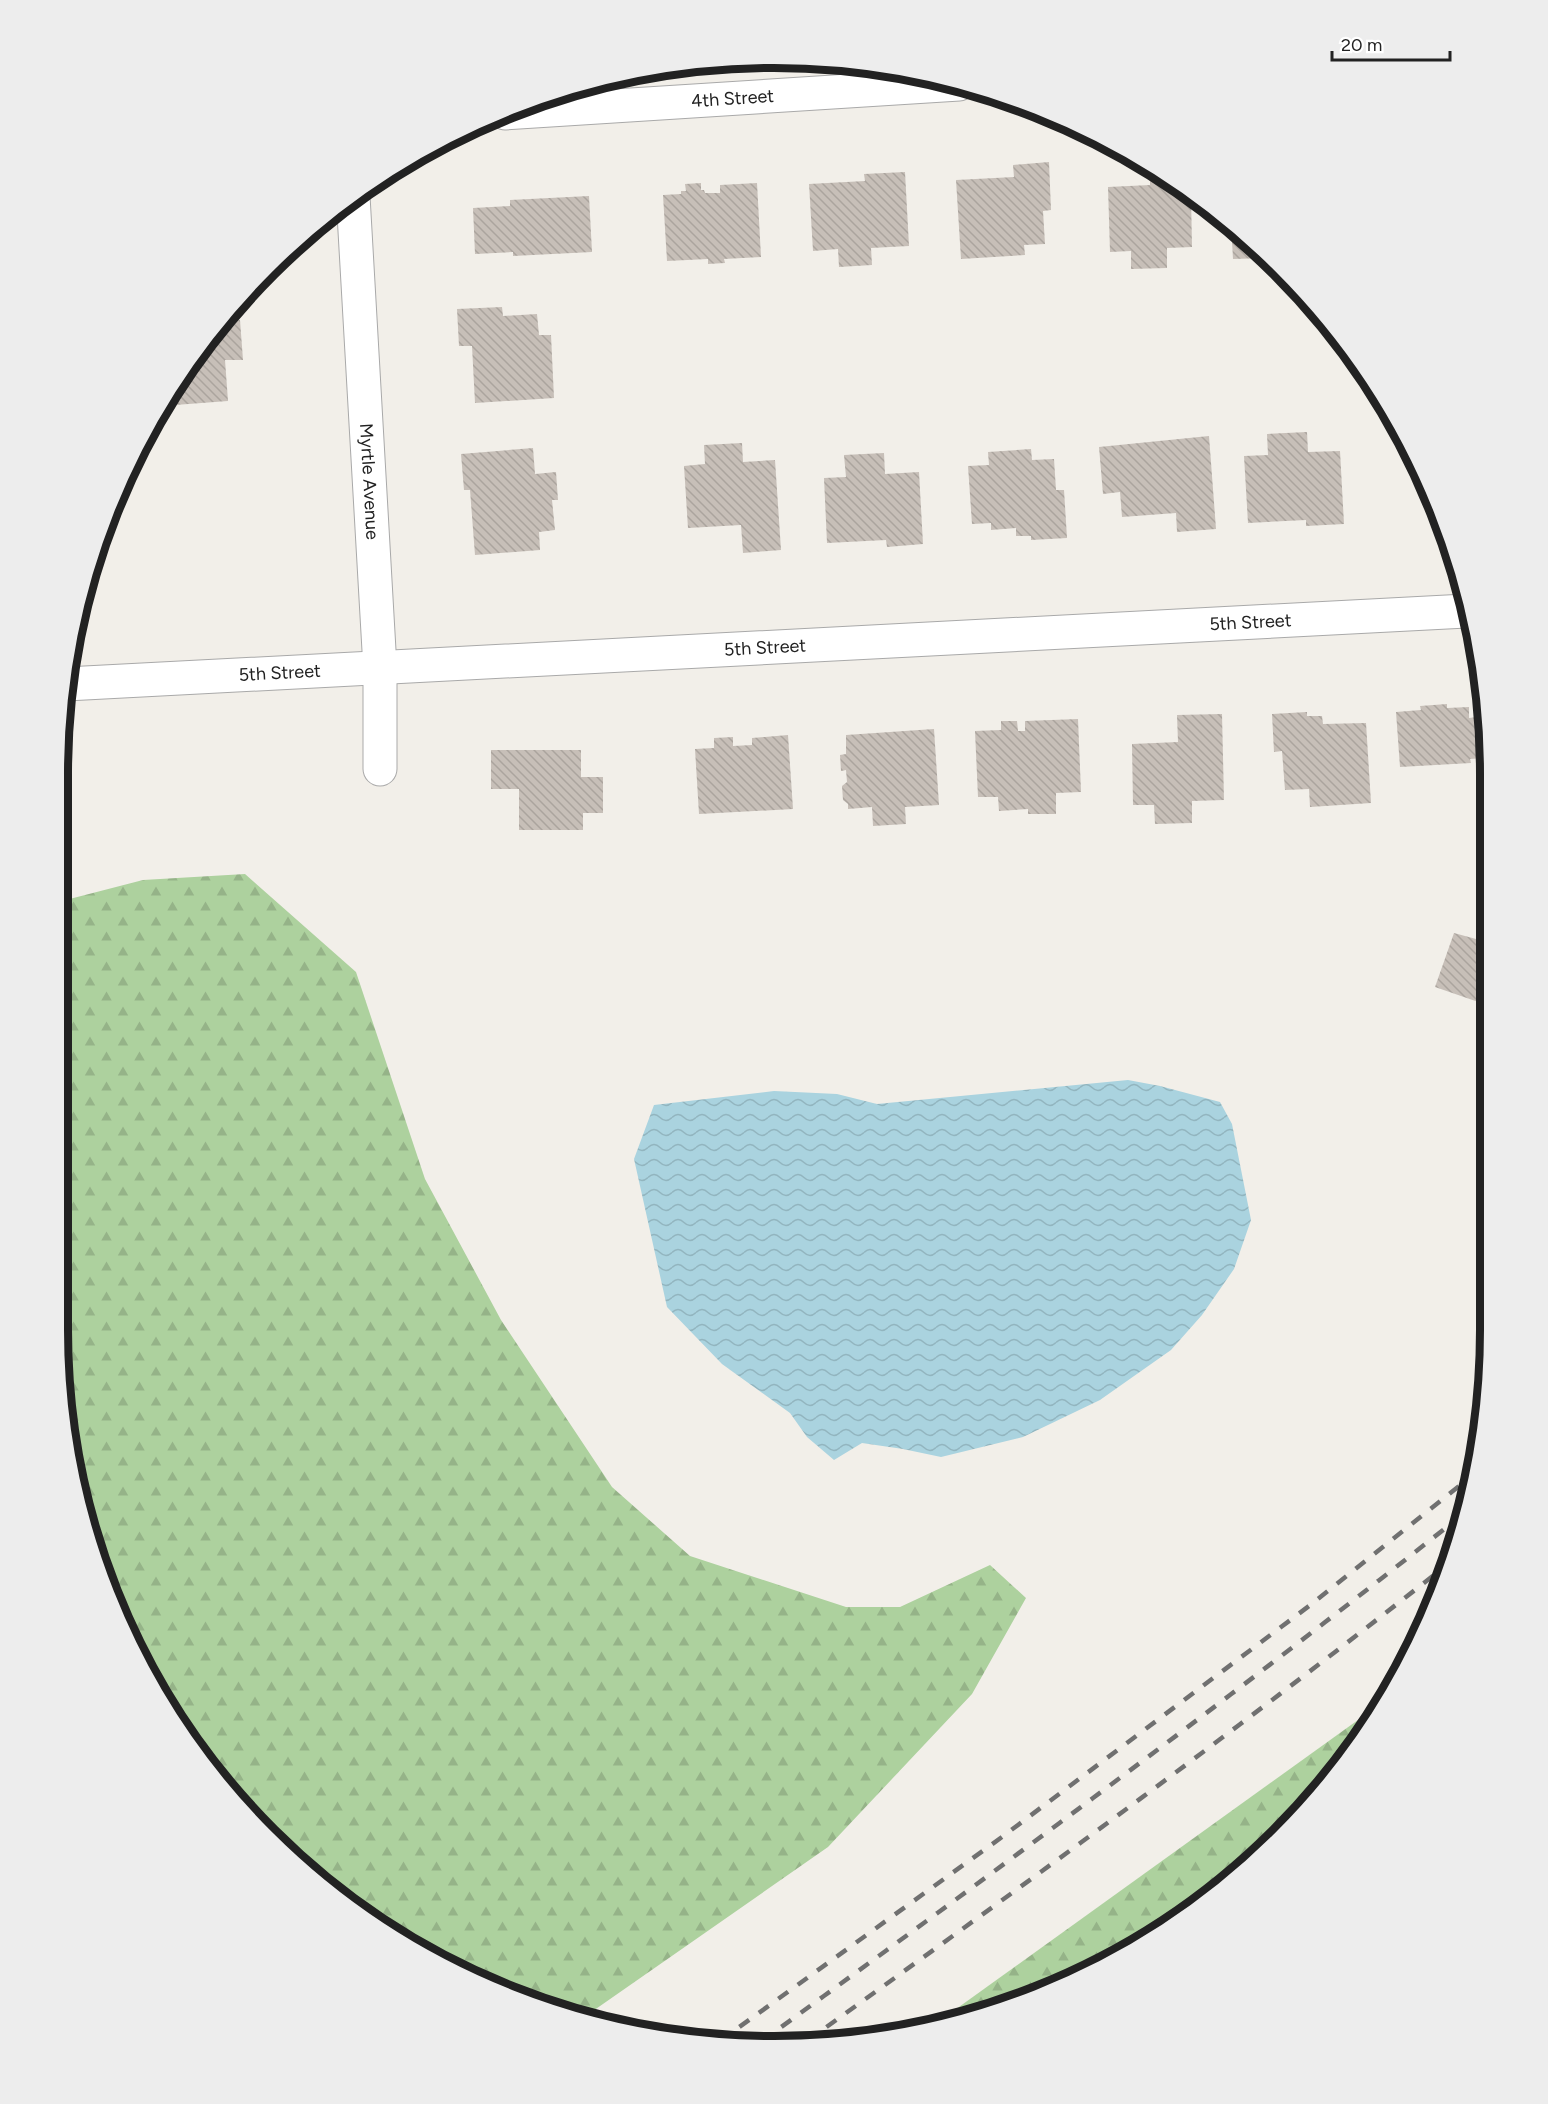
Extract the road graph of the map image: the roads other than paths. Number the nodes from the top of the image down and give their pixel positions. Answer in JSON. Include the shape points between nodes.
{"nodes":[{"id":1,"x":931,"y":86,"type":"edge"},
{"id":2,"x":530,"y":111,"type":"edge"},
{"id":3,"x":354,"y":206,"type":"edge"},
{"id":4,"x":1461,"y":610,"type":"edge"},
{"id":5,"x":381,"y":668,"type":"junction"},
{"id":6,"x":74,"y":684,"type":"edge"},
{"id":7,"x":380,"y":769,"type":"dead end"}],
"edges":[{"from":1,"to":2,"type":"street","name":"4th Street"},
{"from":3,"to":5,"type":"street","name":"Myrtle Avenue"},
{"from":4,"to":5,"type":"street","name":"5th Street"},
{"from":5,"to":6,"type":"street","name":"5th Street"},
{"from":5,"to":7,"type":"street","name":"Myrtle Avenue"}]}
